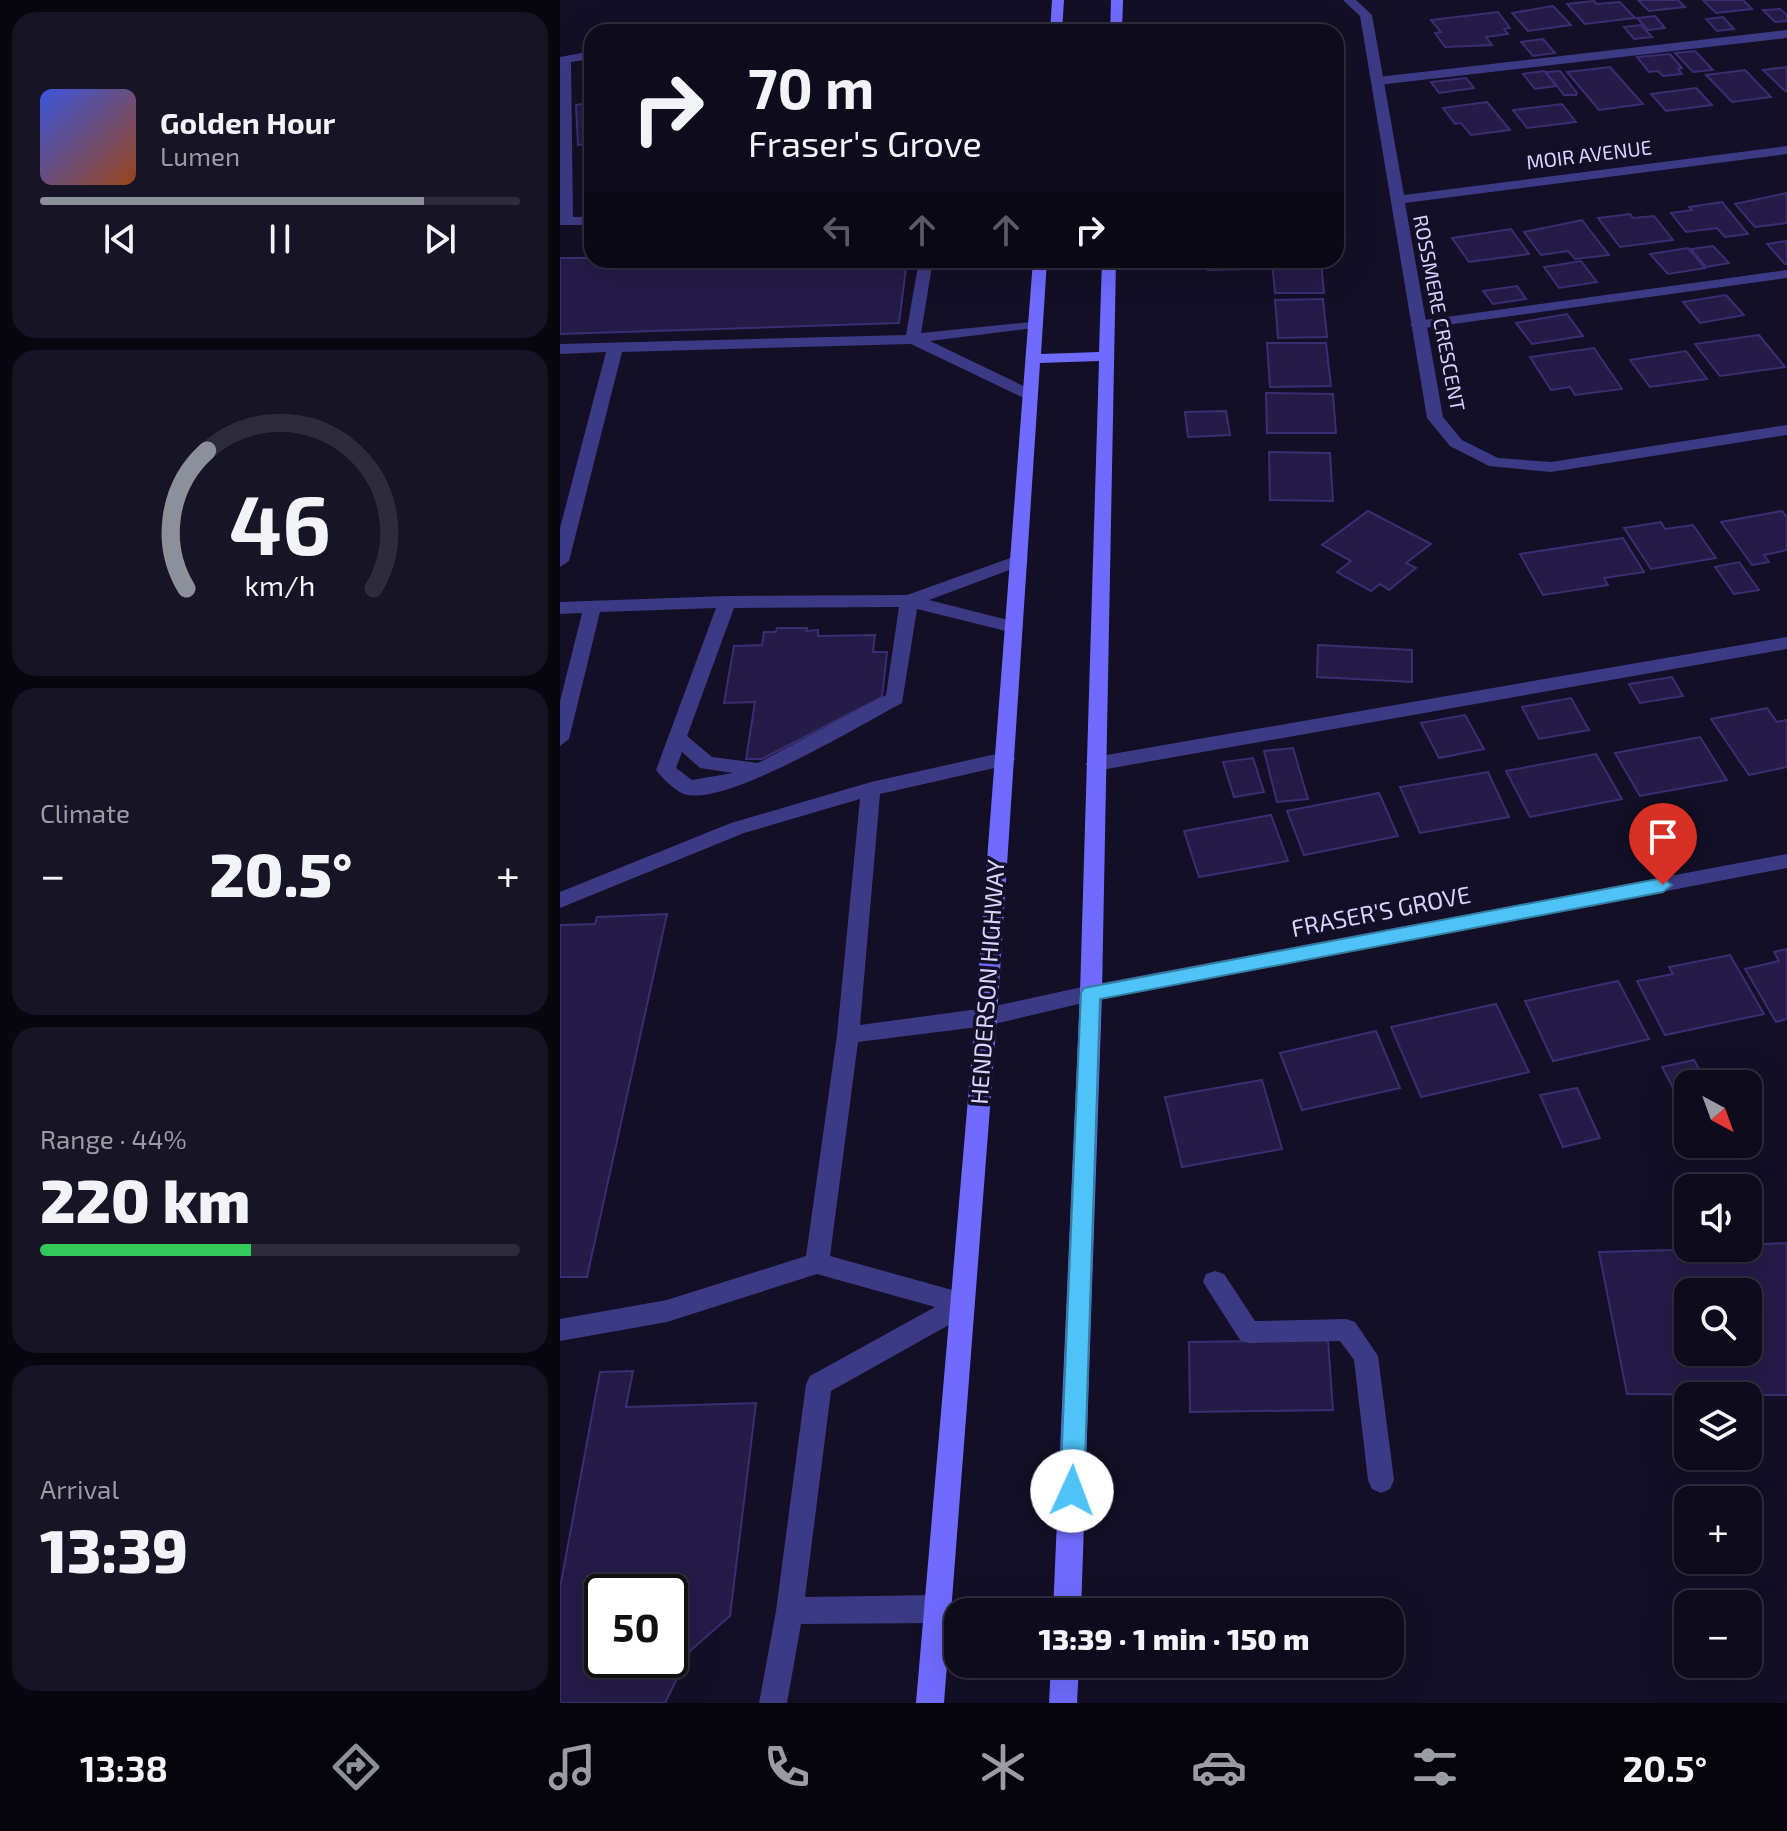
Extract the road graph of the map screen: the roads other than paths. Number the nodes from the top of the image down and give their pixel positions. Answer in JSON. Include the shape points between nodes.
{"nodes":[{"id":1,"x":1058,"y":0,"type":"edge"},
{"id":2,"x":1117,"y":0,"type":"edge"},
{"id":3,"x":1349,"y":0,"type":"edge"},
{"id":4,"x":1056,"y":24,"type":"edge"},
{"id":5,"x":1116,"y":24,"type":"edge"},
{"id":6,"x":1787,"y":34,"type":"edge"},
{"id":7,"x":584,"y":56,"type":"edge"},
{"id":8,"x":1378,"y":81,"type":"junction"},
{"id":9,"x":1787,"y":150,"type":"edge"},
{"id":10,"x":1397,"y":200,"type":"junction"},
{"id":11,"x":563,"y":221,"type":"edge"},
{"id":12,"x":584,"y":221,"type":"edge"},
{"id":13,"x":925,"y":268,"type":"edge"},
{"id":14,"x":1039,"y":268,"type":"edge"},
{"id":15,"x":1109,"y":268,"type":"edge"},
{"id":16,"x":1787,"y":274,"type":"edge"},
{"id":17,"x":1035,"y":324,"type":"junction"},
{"id":18,"x":1417,"y":325,"type":"junction"},
{"id":19,"x":913,"y":339,"type":"junction"},
{"id":20,"x":615,"y":348,"type":"junction"},
{"id":21,"x":560,"y":349,"type":"edge"},
{"id":22,"x":1107,"y":356,"type":"junction"},
{"id":23,"x":1033,"y":359,"type":"junction"},
{"id":24,"x":1030,"y":395,"type":"junction"},
{"id":25,"x":1787,"y":430,"type":"edge"},
{"id":26,"x":1019,"y":560,"type":"junction"},
{"id":27,"x":560,"y":561,"type":"edge"},
{"id":28,"x":909,"y":601,"type":"junction"},
{"id":29,"x":727,"y":602,"type":"junction"},
{"id":30,"x":592,"y":607,"type":"junction"},
{"id":31,"x":560,"y":608,"type":"edge"},
{"id":32,"x":1014,"y":627,"type":"junction"},
{"id":33,"x":1787,"y":643,"type":"edge"},
{"id":34,"x":677,"y":738,"type":"junction"},
{"id":35,"x":560,"y":739,"type":"edge"},
{"id":36,"x":1005,"y":759,"type":"junction"},
{"id":37,"x":1095,"y":764,"type":"junction"},
{"id":38,"x":760,"y":770,"type":"junction"},
{"id":39,"x":871,"y":789,"type":"junction"},
{"id":40,"x":1787,"y":861,"type":"edge"},
{"id":41,"x":560,"y":900,"type":"edge"},
{"id":42,"x":1091,"y":993,"type":"junction"},
{"id":43,"x":986,"y":1017,"type":"junction"},
{"id":44,"x":848,"y":1035,"type":"junction"},
{"id":45,"x":817,"y":1263,"type":"junction"},
{"id":46,"x":1215,"y":1282,"type":"dead end"},
{"id":47,"x":963,"y":1304,"type":"junction"},
{"id":48,"x":560,"y":1330,"type":"edge"},
{"id":49,"x":1381,"y":1480,"type":"dead end"},
{"id":50,"x":1068,"y":1598,"type":"edge"},
{"id":51,"x":938,"y":1609,"type":"junction"},
{"id":52,"x":790,"y":1611,"type":"junction"},
{"id":53,"x":1064,"y":1678,"type":"edge"},
{"id":54,"x":773,"y":1703,"type":"edge"},
{"id":55,"x":930,"y":1703,"type":"edge"},
{"id":56,"x":1063,"y":1703,"type":"edge"}],
"edges":[{"from":1,"to":4,"type":"main road"},
{"from":2,"to":5,"type":"main road"},
{"from":3,"to":8,"type":"street","name":"ROSSMERE CRESCENT","via":[[1366,15]]},
{"from":6,"to":8,"type":"street"},
{"from":7,"to":11,"type":"street","via":[[565,59]]},
{"from":8,"to":10,"type":"street","name":"ROSSMERE CRESCENT"},
{"from":9,"to":10,"type":"street","name":"MOIR AVENUE"},
{"from":10,"to":18,"type":"street","name":"ROSSMERE CRESCENT"},
{"from":11,"to":12,"type":"street"},
{"from":13,"to":19,"type":"street"},
{"from":14,"to":17,"type":"main road","name":"HENDERSON HIGHWAY"},
{"from":15,"to":22,"type":"main road"},
{"from":16,"to":18,"type":"street"},
{"from":17,"to":19,"type":"street"},
{"from":17,"to":23,"type":"main road","name":"HENDERSON HIGHWAY"},
{"from":18,"to":25,"type":"street","name":"ROSSMERE CRESCENT","via":[[1435,418],[1456,443],[1495,463],[1551,467]]},
{"from":19,"to":20,"type":"street"},
{"from":19,"to":24,"type":"street"},
{"from":20,"to":21,"type":"street"},
{"from":20,"to":27,"type":"street"},
{"from":22,"to":23,"type":"main road"},
{"from":22,"to":37,"type":"main road"},
{"from":23,"to":24,"type":"main road","name":"HENDERSON HIGHWAY"},
{"from":24,"to":26,"type":"main road","name":"HENDERSON HIGHWAY"},
{"from":26,"to":28,"type":"street"},
{"from":26,"to":32,"type":"main road","name":"HENDERSON HIGHWAY"},
{"from":28,"to":29,"type":"street"},
{"from":28,"to":32,"type":"street"},
{"from":28,"to":38,"type":"street","via":[[895,698]]},
{"from":29,"to":30,"type":"street"},
{"from":29,"to":34,"type":"street"},
{"from":30,"to":31,"type":"street"},
{"from":30,"to":35,"type":"street"},
{"from":32,"to":36,"type":"main road","name":"HENDERSON HIGHWAY"},
{"from":33,"to":37,"type":"street"},
{"from":34,"to":38,"type":"street","via":[[707,763]]},
{"from":34,"to":38,"type":"street","via":[[666,770],[688,788],[730,782]]},
{"from":36,"to":39,"type":"street"},
{"from":36,"to":43,"type":"main road","name":"HENDERSON HIGHWAY"},
{"from":37,"to":42,"type":"main road"},
{"from":39,"to":41,"type":"street","via":[[738,828]]},
{"from":39,"to":44,"type":"street"},
{"from":40,"to":42,"type":"street","name":"FRASER'S GROVE"},
{"from":42,"to":43,"type":"street","name":"FRASER'S GROVE"},
{"from":42,"to":50,"type":"main road"},
{"from":43,"to":44,"type":"street","name":"FRASER'S GROVE"},
{"from":43,"to":47,"type":"main road","name":"HENDERSON HIGHWAY"},
{"from":44,"to":45,"type":"street"},
{"from":45,"to":47,"type":"street"},
{"from":45,"to":48,"type":"street","via":[[667,1311]]},
{"from":46,"to":49,"type":"street","via":[[1249,1332],[1346,1330],[1366,1356]]},
{"from":47,"to":51,"type":"main road","name":"HENDERSON HIGHWAY"},
{"from":47,"to":52,"type":"street","via":[[819,1384]]},
{"from":51,"to":52,"type":"street"},
{"from":51,"to":55,"type":"main road","name":"HENDERSON HIGHWAY"},
{"from":52,"to":54,"type":"street"},
{"from":53,"to":56,"type":"main road"}]}
